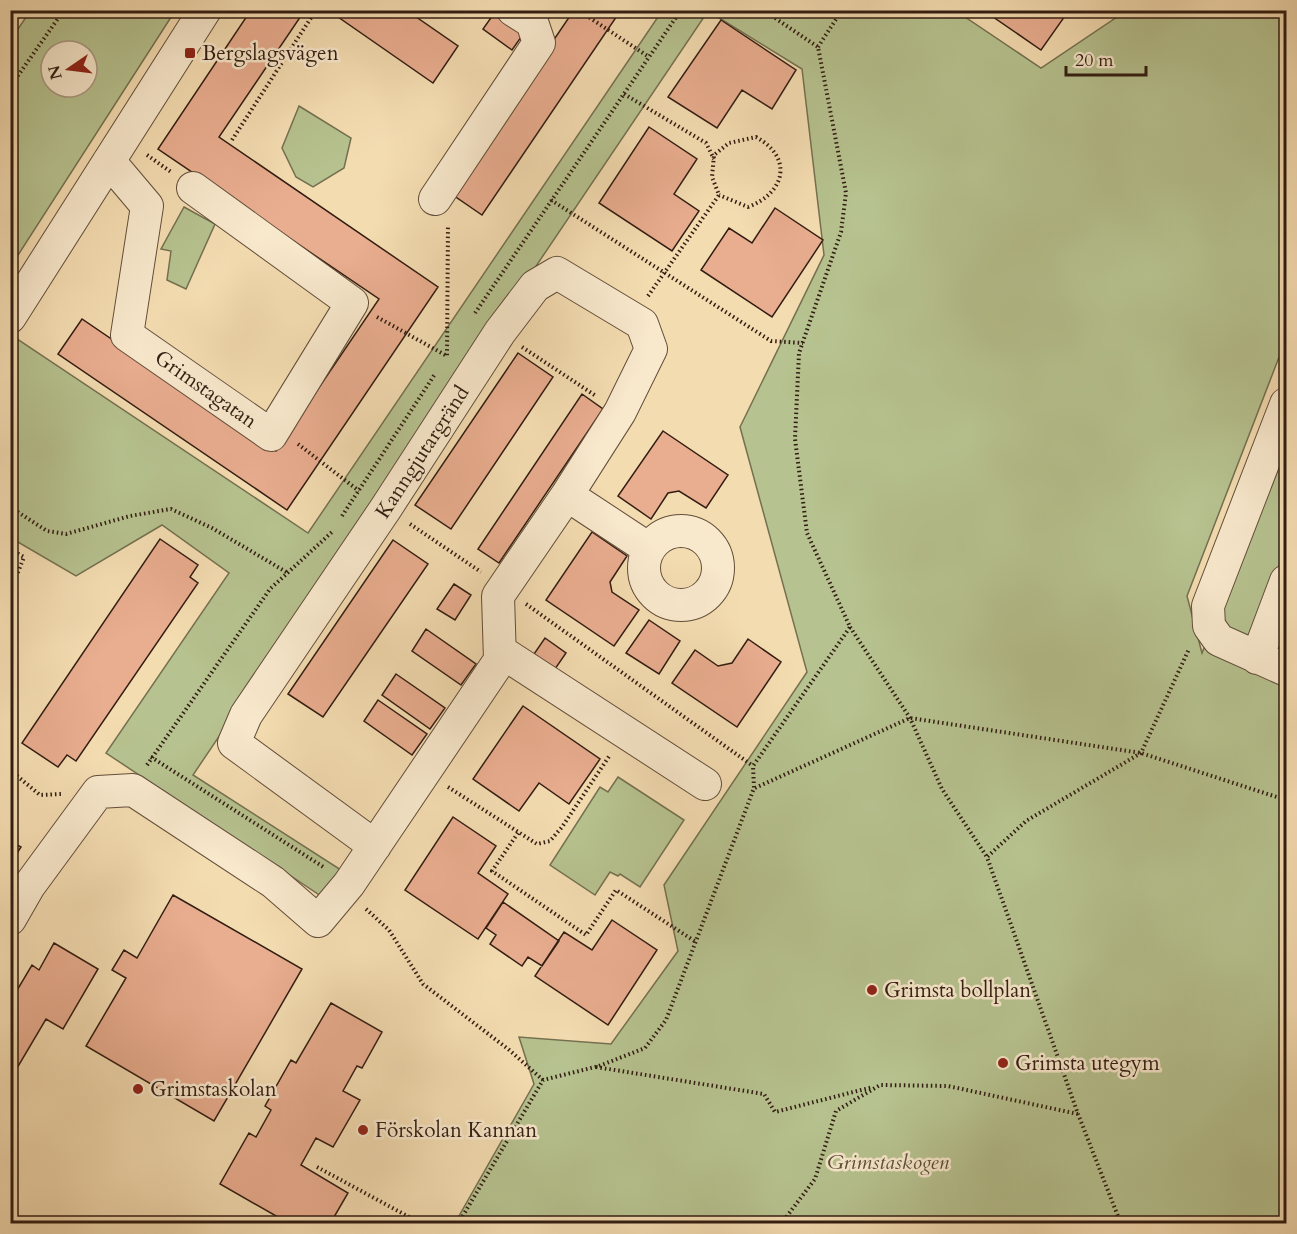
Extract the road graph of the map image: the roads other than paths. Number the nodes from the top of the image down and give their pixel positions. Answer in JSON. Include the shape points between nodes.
{"nodes":[{"id":1,"x":205,"y":10,"type":"edge"},
{"id":2,"x":513,"y":10,"type":"edge"},
{"id":3,"x":109,"y":161,"type":"junction"},
{"id":4,"x":193,"y":188,"type":"dead end"},
{"id":5,"x":435,"y":199,"type":"road end"},
{"id":6,"x":10,"y":317,"type":"edge"},
{"id":7,"x":1287,"y":404,"type":"edge"},
{"id":8,"x":567,"y":495,"type":"junction"},
{"id":9,"x":649,"y":549,"type":"dead end"},
{"id":10,"x":1287,"y":581,"type":"edge"},
{"id":11,"x":500,"y":651,"type":"junction"},
{"id":12,"x":1257,"y":658,"type":"junction"},
{"id":13,"x":1287,"y":670,"type":"edge"},
{"id":14,"x":705,"y":784,"type":"dead end"},
{"id":15,"x":375,"y":846,"type":"junction"},
{"id":16,"x":10,"y":919,"type":"edge"}],
"edges":[{"from":1,"to":3,"type":"street"},
{"from":2,"to":5,"type":"street","via":[[532,22],[539,43]]},
{"from":3,"to":4,"type":"street","name":"Grimstagatan","via":[[147,206],[127,335],[271,435],[352,303]]},
{"from":3,"to":6,"type":"street"},
{"from":7,"to":12,"type":"street","via":[[1208,606],[1209,626],[1219,640]]},
{"from":8,"to":9,"type":"street"},
{"from":8,"to":11,"type":"street","name":"Kanngjutargränd","via":[[498,596]]},
{"from":8,"to":15,"type":"street","name":"Kanngjutargränd","via":[[620,412],[651,350],[642,324],[557,273],[536,286],[500,332],[246,715],[234,743]]},
{"from":10,"to":12,"type":"street"},
{"from":11,"to":14,"type":"street"},
{"from":11,"to":15,"type":"street","name":"Kanngjutargränd","via":[[500,660]]},
{"from":12,"to":13,"type":"street"},
{"from":15,"to":16,"type":"street","name":"Kanngjutargränd","via":[[318,921],[273,882],[133,790],[98,792],[29,886]]}]}
